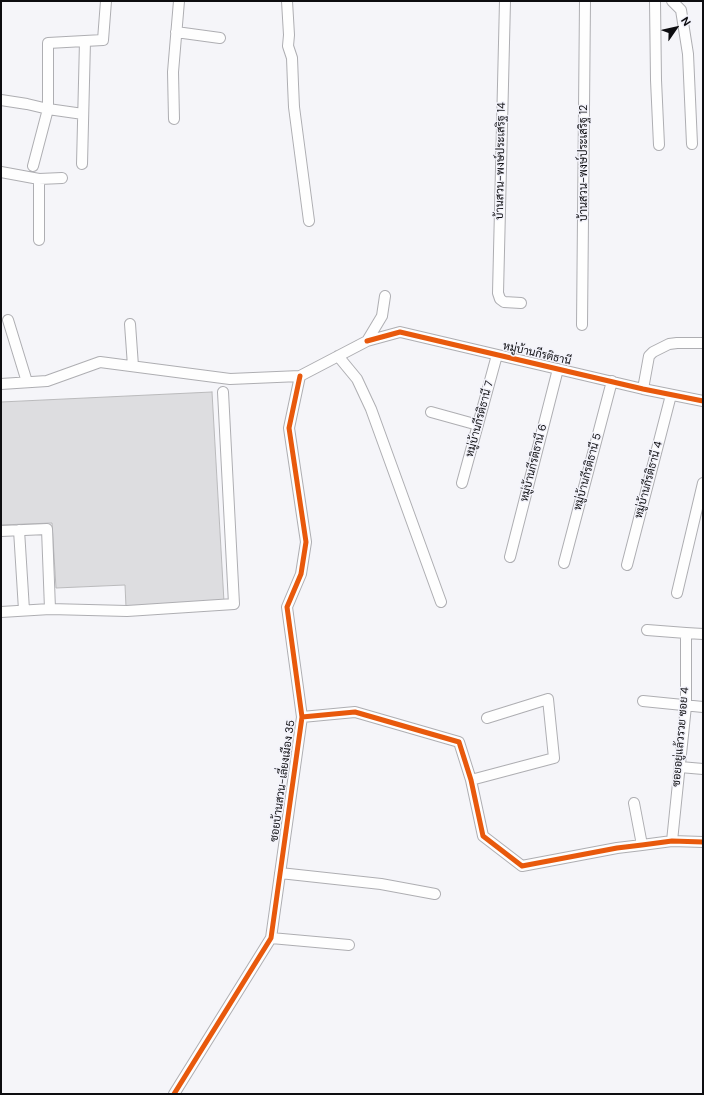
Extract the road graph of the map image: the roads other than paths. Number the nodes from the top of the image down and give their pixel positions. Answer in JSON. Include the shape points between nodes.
{"nodes":[{"id":1,"x":106,"y":1,"type":"edge"},
{"id":2,"x":179,"y":1,"type":"edge"},
{"id":3,"x":287,"y":1,"type":"edge"},
{"id":4,"x":505,"y":1,"type":"edge"},
{"id":5,"x":585,"y":1,"type":"edge"},
{"id":6,"x":655,"y":1,"type":"edge"},
{"id":7,"x":672,"y":1,"type":"edge"},
{"id":8,"x":176,"y":32,"type":"junction"},
{"id":9,"x":220,"y":38,"type":"dead end"},
{"id":10,"x":85,"y":41,"type":"junction"},
{"id":11,"x":1,"y":100,"type":"edge"},
{"id":12,"x":48,"y":109,"type":"junction"},
{"id":13,"x":83,"y":114,"type":"junction"},
{"id":14,"x":174,"y":119,"type":"dead end"},
{"id":15,"x":692,"y":144,"type":"dead end"},
{"id":16,"x":659,"y":145,"type":"dead end"},
{"id":17,"x":82,"y":164,"type":"dead end"},
{"id":18,"x":33,"y":166,"type":"dead end"},
{"id":19,"x":1,"y":172,"type":"edge"},
{"id":20,"x":62,"y":178,"type":"dead end"},
{"id":21,"x":38,"y":179,"type":"junction"},
{"id":22,"x":309,"y":221,"type":"dead end"},
{"id":23,"x":39,"y":240,"type":"dead end"},
{"id":24,"x":385,"y":296,"type":"dead end"},
{"id":25,"x":521,"y":303,"type":"dead end"},
{"id":26,"x":8,"y":320,"type":"dead end"},
{"id":27,"x":130,"y":324,"type":"dead end"},
{"id":28,"x":582,"y":325,"type":"dead end"},
{"id":29,"x":367,"y":341,"type":"junction"},
{"id":30,"x":703,"y":342,"type":"edge"},
{"id":31,"x":497,"y":355,"type":"junction"},
{"id":32,"x":338,"y":356,"type":"junction"},
{"id":33,"x":133,"y":366,"type":"junction"},
{"id":34,"x":558,"y":369,"type":"junction"},
{"id":35,"x":300,"y":376,"type":"junction"},
{"id":36,"x":612,"y":381,"type":"junction"},
{"id":37,"x":27,"y":382,"type":"junction"},
{"id":38,"x":1,"y":384,"type":"edge"},
{"id":39,"x":643,"y":389,"type":"junction"},
{"id":40,"x":223,"y":392,"type":"dead end"},
{"id":41,"x":671,"y":395,"type":"junction"},
{"id":42,"x":703,"y":401,"type":"edge"},
{"id":43,"x":431,"y":412,"type":"dead end"},
{"id":44,"x":478,"y":424,"type":"junction"},
{"id":45,"x":462,"y":483,"type":"dead end"},
{"id":46,"x":703,"y":483,"type":"edge"},
{"id":47,"x":19,"y":530,"type":"junction"},
{"id":48,"x":1,"y":531,"type":"edge"},
{"id":49,"x":510,"y":557,"type":"dead end"},
{"id":50,"x":564,"y":563,"type":"dead end"},
{"id":51,"x":626,"y":565,"type":"dead end"},
{"id":52,"x":677,"y":593,"type":"dead end"},
{"id":53,"x":441,"y":602,"type":"dead end"},
{"id":54,"x":50,"y":609,"type":"junction"},
{"id":55,"x":24,"y":610,"type":"junction"},
{"id":56,"x":1,"y":612,"type":"edge"},
{"id":57,"x":647,"y":630,"type":"dead end"},
{"id":58,"x":686,"y":634,"type":"junction"},
{"id":59,"x":703,"y":634,"type":"edge"},
{"id":60,"x":643,"y":701,"type":"dead end"},
{"id":61,"x":686,"y":706,"type":"junction"},
{"id":62,"x":703,"y":707,"type":"edge"},
{"id":63,"x":302,"y":717,"type":"junction"},
{"id":64,"x":487,"y":718,"type":"dead end"},
{"id":65,"x":680,"y":766,"type":"junction"},
{"id":66,"x":703,"y":769,"type":"edge"},
{"id":67,"x":471,"y":780,"type":"junction"},
{"id":68,"x":634,"y":803,"type":"dead end"},
{"id":69,"x":672,"y":841,"type":"junction"},
{"id":70,"x":703,"y":842,"type":"edge"},
{"id":71,"x":642,"y":845,"type":"junction"},
{"id":72,"x":280,"y":873,"type":"junction"},
{"id":73,"x":435,"y":894,"type":"dead end"},
{"id":74,"x":271,"y":938,"type":"junction"},
{"id":75,"x":349,"y":945,"type":"dead end"},
{"id":76,"x":174,"y":1094,"type":"edge"}],
"edges":[{"from":1,"to":10,"type":"street","via":[[103,40]]},
{"from":2,"to":8,"type":"street"},
{"from":3,"to":22,"type":"street","via":[[294,107]]},
{"from":4,"to":25,"type":"street","name":"บ้านสวน-พงษ์ประเสริฐ 14","via":[[498,293],[504,302]]},
{"from":5,"to":28,"type":"street","name":"บ้านสวน-พงษ์ประเสริฐ 12"},
{"from":6,"to":16,"type":"street"},
{"from":7,"to":15,"type":"street","via":[[681,10],[688,54]]},
{"from":8,"to":9,"type":"street"},
{"from":8,"to":14,"type":"street"},
{"from":10,"to":12,"type":"street","via":[[48,43]]},
{"from":10,"to":13,"type":"street"},
{"from":11,"to":12,"type":"street"},
{"from":12,"to":13,"type":"street"},
{"from":12,"to":18,"type":"street"},
{"from":13,"to":17,"type":"street"},
{"from":19,"to":21,"type":"street"},
{"from":20,"to":21,"type":"street"},
{"from":21,"to":23,"type":"street"},
{"from":24,"to":29,"type":"street","via":[[382,316]]},
{"from":26,"to":37,"type":"street"},
{"from":27,"to":33,"type":"street"},
{"from":29,"to":31,"type":"street","name":"หมู่บ้านกีรติธานี","via":[[400,332]]},
{"from":29,"to":32,"type":"street","name":"หมู่บ้านกีรติธานี"},
{"from":30,"to":39,"type":"street","via":[[669,344],[653,352],[649,356]]},
{"from":31,"to":34,"type":"street","name":"หมู่บ้านกีรติธานี"},
{"from":31,"to":44,"type":"street","name":"หมู่บ้านกีรติธานี 7"},
{"from":32,"to":35,"type":"street","name":"หมู่บ้านกีรติธานี"},
{"from":32,"to":53,"type":"street","via":[[357,379],[371,409]]},
{"from":33,"to":35,"type":"street","via":[[230,379]]},
{"from":33,"to":37,"type":"street","via":[[100,362],[47,381]]},
{"from":34,"to":36,"type":"street","name":"หมู่บ้านกีรติธานี"},
{"from":34,"to":49,"type":"street","name":"หมู่บ้านกีรติธานี 6"},
{"from":35,"to":63,"type":"street","name":"ซอยบ้านสวน-เลี่ยงเมือง 35","via":[[289,428],[306,542],[301,574],[286,607]]},
{"from":36,"to":39,"type":"street","name":"หมู่บ้านกีรติธานี"},
{"from":36,"to":50,"type":"street","name":"หมู่บ้านกีรติธานี 5"},
{"from":37,"to":38,"type":"street"},
{"from":39,"to":41,"type":"street","name":"หมู่บ้านกีรติธานี"},
{"from":40,"to":54,"type":"street","via":[[234,604],[127,611]]},
{"from":41,"to":42,"type":"street","name":"หมู่บ้านกีรติธานี"},
{"from":41,"to":51,"type":"street","name":"หมู่บ้านกีรติธานี 4"},
{"from":43,"to":44,"type":"street"},
{"from":44,"to":45,"type":"street","name":"หมู่บ้านกีรติธานี 7"},
{"from":46,"to":52,"type":"street"},
{"from":47,"to":48,"type":"street"},
{"from":47,"to":54,"type":"street","via":[[47,529]]},
{"from":47,"to":55,"type":"street"},
{"from":54,"to":55,"type":"street"},
{"from":55,"to":56,"type":"street"},
{"from":57,"to":58,"type":"street"},
{"from":58,"to":59,"type":"street"},
{"from":58,"to":61,"type":"street","name":"ซอยอยู่แล้วรวย ซอย 4"},
{"from":60,"to":61,"type":"street"},
{"from":61,"to":62,"type":"street"},
{"from":61,"to":65,"type":"street","name":"ซอยอยู่แล้วรวย ซอย 4"},
{"from":63,"to":67,"type":"street","via":[[354,712],[459,742]]},
{"from":63,"to":72,"type":"street","name":"ซอยบ้านสวน-เลี่ยงเมือง 35"},
{"from":64,"to":67,"type":"street","via":[[548,699],[554,758]]},
{"from":65,"to":66,"type":"street"},
{"from":65,"to":69,"type":"street","name":"ซอยอยู่แล้วรวย ซอย 4"},
{"from":67,"to":71,"type":"street","via":[[483,836],[522,866]]},
{"from":68,"to":71,"type":"street"},
{"from":69,"to":70,"type":"street"},
{"from":69,"to":71,"type":"street"},
{"from":72,"to":73,"type":"street","via":[[381,884]]},
{"from":72,"to":74,"type":"street","name":"ซอยบ้านสวน-เลี่ยงเมือง 35"},
{"from":74,"to":75,"type":"street"},
{"from":74,"to":76,"type":"street","name":"ซอยบ้านสวน-เลี่ยงเมือง 35"}]}
